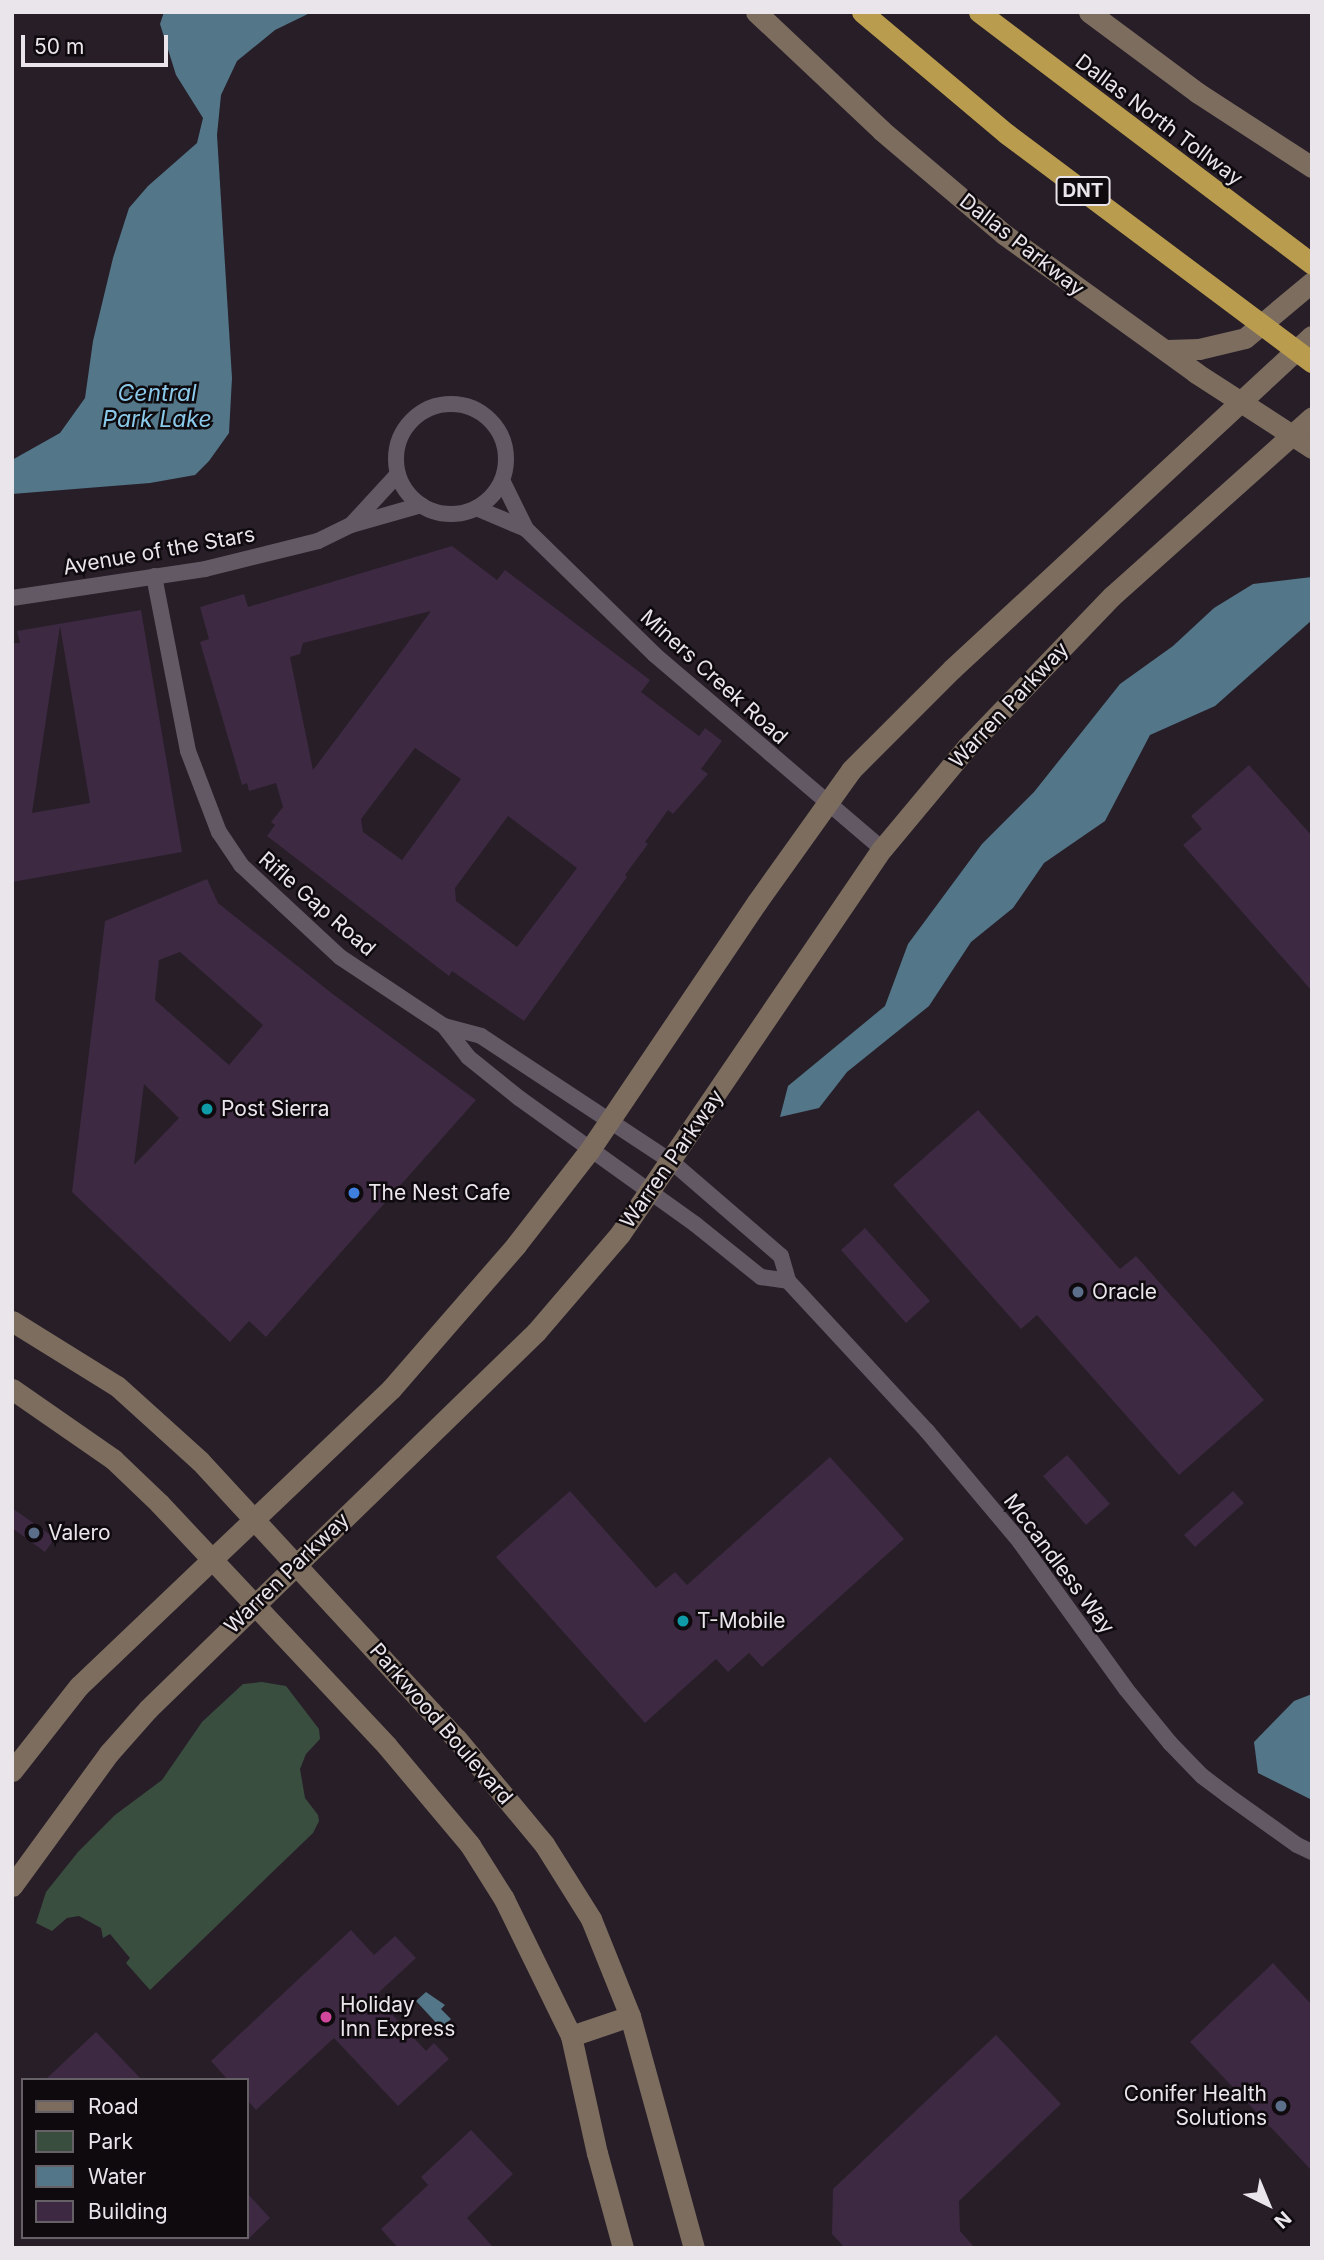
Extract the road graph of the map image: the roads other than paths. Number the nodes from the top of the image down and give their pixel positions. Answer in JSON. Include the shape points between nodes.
{"nodes":[{"id":1,"x":756,"y":12,"type":"edge"},
{"id":2,"x":862,"y":12,"type":"edge"},
{"id":3,"x":979,"y":12,"type":"edge"},
{"id":4,"x":1089,"y":12,"type":"edge"},
{"id":5,"x":1285,"y":149,"type":"junction"},
{"id":6,"x":1312,"y":167,"type":"edge"},
{"id":7,"x":1312,"y":181,"type":"edge"},
{"id":8,"x":1312,"y":264,"type":"edge"},
{"id":9,"x":1312,"y":282,"type":"edge"},
{"id":10,"x":1312,"y":336,"type":"edge"},
{"id":11,"x":1167,"y":350,"type":"junction"},
{"id":12,"x":1312,"y":362,"type":"edge"},
{"id":13,"x":1239,"y":402,"type":"junction"},
{"id":14,"x":1312,"y":417,"type":"edge"},
{"id":15,"x":1292,"y":435,"type":"junction"},
{"id":16,"x":1312,"y":448,"type":"edge"},
{"id":17,"x":398,"y":474,"type":"junction"},
{"id":18,"x":502,"y":480,"type":"junction"},
{"id":19,"x":421,"y":505,"type":"junction"},
{"id":20,"x":477,"y":508,"type":"junction"},
{"id":21,"x":351,"y":525,"type":"junction"},
{"id":22,"x":526,"y":529,"type":"junction"},
{"id":23,"x":154,"y":576,"type":"junction"},
{"id":24,"x":12,"y":598,"type":"edge"},
{"id":25,"x":825,"y":803,"type":"junction"},
{"id":26,"x":882,"y":849,"type":"junction"},
{"id":27,"x":444,"y":1026,"type":"junction"},
{"id":28,"x":609,"y":1122,"type":"junction"},
{"id":29,"x":589,"y":1151,"type":"junction"},
{"id":30,"x":672,"y":1162,"type":"junction"},
{"id":31,"x":651,"y":1193,"type":"junction"},
{"id":32,"x":788,"y":1281,"type":"junction"},
{"id":33,"x":12,"y":1321,"type":"edge"},
{"id":34,"x":12,"y":1389,"type":"edge"},
{"id":35,"x":253,"y":1518,"type":"junction"},
{"id":36,"x":212,"y":1558,"type":"junction"},
{"id":37,"x":296,"y":1564,"type":"junction"},
{"id":38,"x":256,"y":1603,"type":"junction"},
{"id":39,"x":12,"y":1771,"type":"edge"},
{"id":40,"x":1312,"y":1852,"type":"edge"},
{"id":41,"x":12,"y":1886,"type":"edge"},
{"id":42,"x":631,"y":2016,"type":"junction"},
{"id":43,"x":571,"y":2036,"type":"junction"},
{"id":44,"x":623,"y":2248,"type":"edge"},
{"id":45,"x":694,"y":2248,"type":"edge"}],
"edges":[{"from":1,"to":11,"type":"main road","name":"Dallas Parkway","via":[[881,130],[1005,235]]},
{"from":2,"to":12,"type":"highway","number":"DNT","via":[[1007,134]]},
{"from":3,"to":8,"type":"highway","name":"Dallas North Tollway"},
{"from":4,"to":5,"type":"main road","via":[[1198,93]]},
{"from":5,"to":6,"type":"main road"},
{"from":5,"to":7,"type":"main road"},
{"from":9,"to":11,"type":"main road","via":[[1245,338],[1199,349]]},
{"from":10,"to":13,"type":"main road"},
{"from":11,"to":13,"type":"main road","name":"Dallas Parkway"},
{"from":13,"to":15,"type":"main road","name":"Dallas Parkway"},
{"from":13,"to":25,"type":"main road","via":[[952,669],[885,734]]},
{"from":14,"to":15,"type":"main road","name":"Warren Parkway"},
{"from":15,"to":16,"type":"main road","name":"Dallas Parkway"},
{"from":15,"to":26,"type":"main road","name":"Warren Parkway","via":[[1112,596],[967,747]]},
{"from":17,"to":18,"type":"street","via":[[396,458],[406,427],[431,408],[447,404],[478,411],[500,433],[506,449]]},
{"from":17,"to":19,"type":"street"},
{"from":17,"to":21,"type":"street","name":"Avenue of the Stars"},
{"from":18,"to":20,"type":"street"},
{"from":18,"to":22,"type":"street","name":"Miners Creek Road"},
{"from":19,"to":20,"type":"street","via":[[439,513]]},
{"from":19,"to":21,"type":"street","name":"Avenue of the Stars"},
{"from":20,"to":22,"type":"street","name":"Miners Creek Road"},
{"from":21,"to":23,"type":"street","name":"Avenue of the Stars","via":[[318,541],[205,569]]},
{"from":22,"to":25,"type":"street","name":"Miners Creek Road","via":[[655,655]]},
{"from":23,"to":24,"type":"street","name":"Avenue of the Stars"},
{"from":23,"to":27,"type":"street","name":"Rifle Gap Road","via":[[188,751],[219,832],[241,865],[340,957]]},
{"from":25,"to":26,"type":"street","name":"Miners Creek Road"},
{"from":25,"to":28,"type":"main road"},
{"from":26,"to":30,"type":"main road","name":"Warren Parkway"},
{"from":27,"to":28,"type":"street","name":"Rifle Gap Road","via":[[481,1036]]},
{"from":27,"to":29,"type":"street","name":"Rifle Gap Road","via":[[468,1057]]},
{"from":28,"to":29,"type":"main road"},
{"from":28,"to":30,"type":"street","name":"Rifle Gap Road"},
{"from":29,"to":31,"type":"street","name":"Rifle Gap Road"},
{"from":29,"to":35,"type":"main road","via":[[516,1245],[391,1389]]},
{"from":30,"to":31,"type":"main road","name":"Warren Parkway"},
{"from":30,"to":32,"type":"street","name":"Mccandless Way","via":[[781,1256]]},
{"from":31,"to":32,"type":"street","via":[[761,1276]]},
{"from":31,"to":37,"type":"main road","name":"Warren Parkway","via":[[536,1332]]},
{"from":32,"to":40,"type":"street","name":"Mccandless Way","via":[[927,1431],[1020,1542],[1170,1743],[1202,1776]]},
{"from":33,"to":35,"type":"main road","name":"Parkwood Boulevard","via":[[143,1407]]},
{"from":34,"to":36,"type":"main road","via":[[113,1459]]},
{"from":35,"to":36,"type":"main road"},
{"from":35,"to":37,"type":"main road","name":"Parkwood Boulevard"},
{"from":36,"to":38,"type":"main road"},
{"from":36,"to":39,"type":"main road","via":[[79,1686]]},
{"from":37,"to":38,"type":"main road","name":"Warren Parkway"},
{"from":37,"to":42,"type":"main road","name":"Parkwood Boulevard","via":[[456,1738],[544,1844],[591,1919]]},
{"from":38,"to":41,"type":"main road","name":"Warren Parkway","via":[[109,1753]]},
{"from":38,"to":43,"type":"main road","via":[[470,1845],[504,1899]]},
{"from":42,"to":43,"type":"main road"},
{"from":42,"to":45,"type":"main road","name":"Parkwood Boulevard"},
{"from":43,"to":44,"type":"main road"}]}
